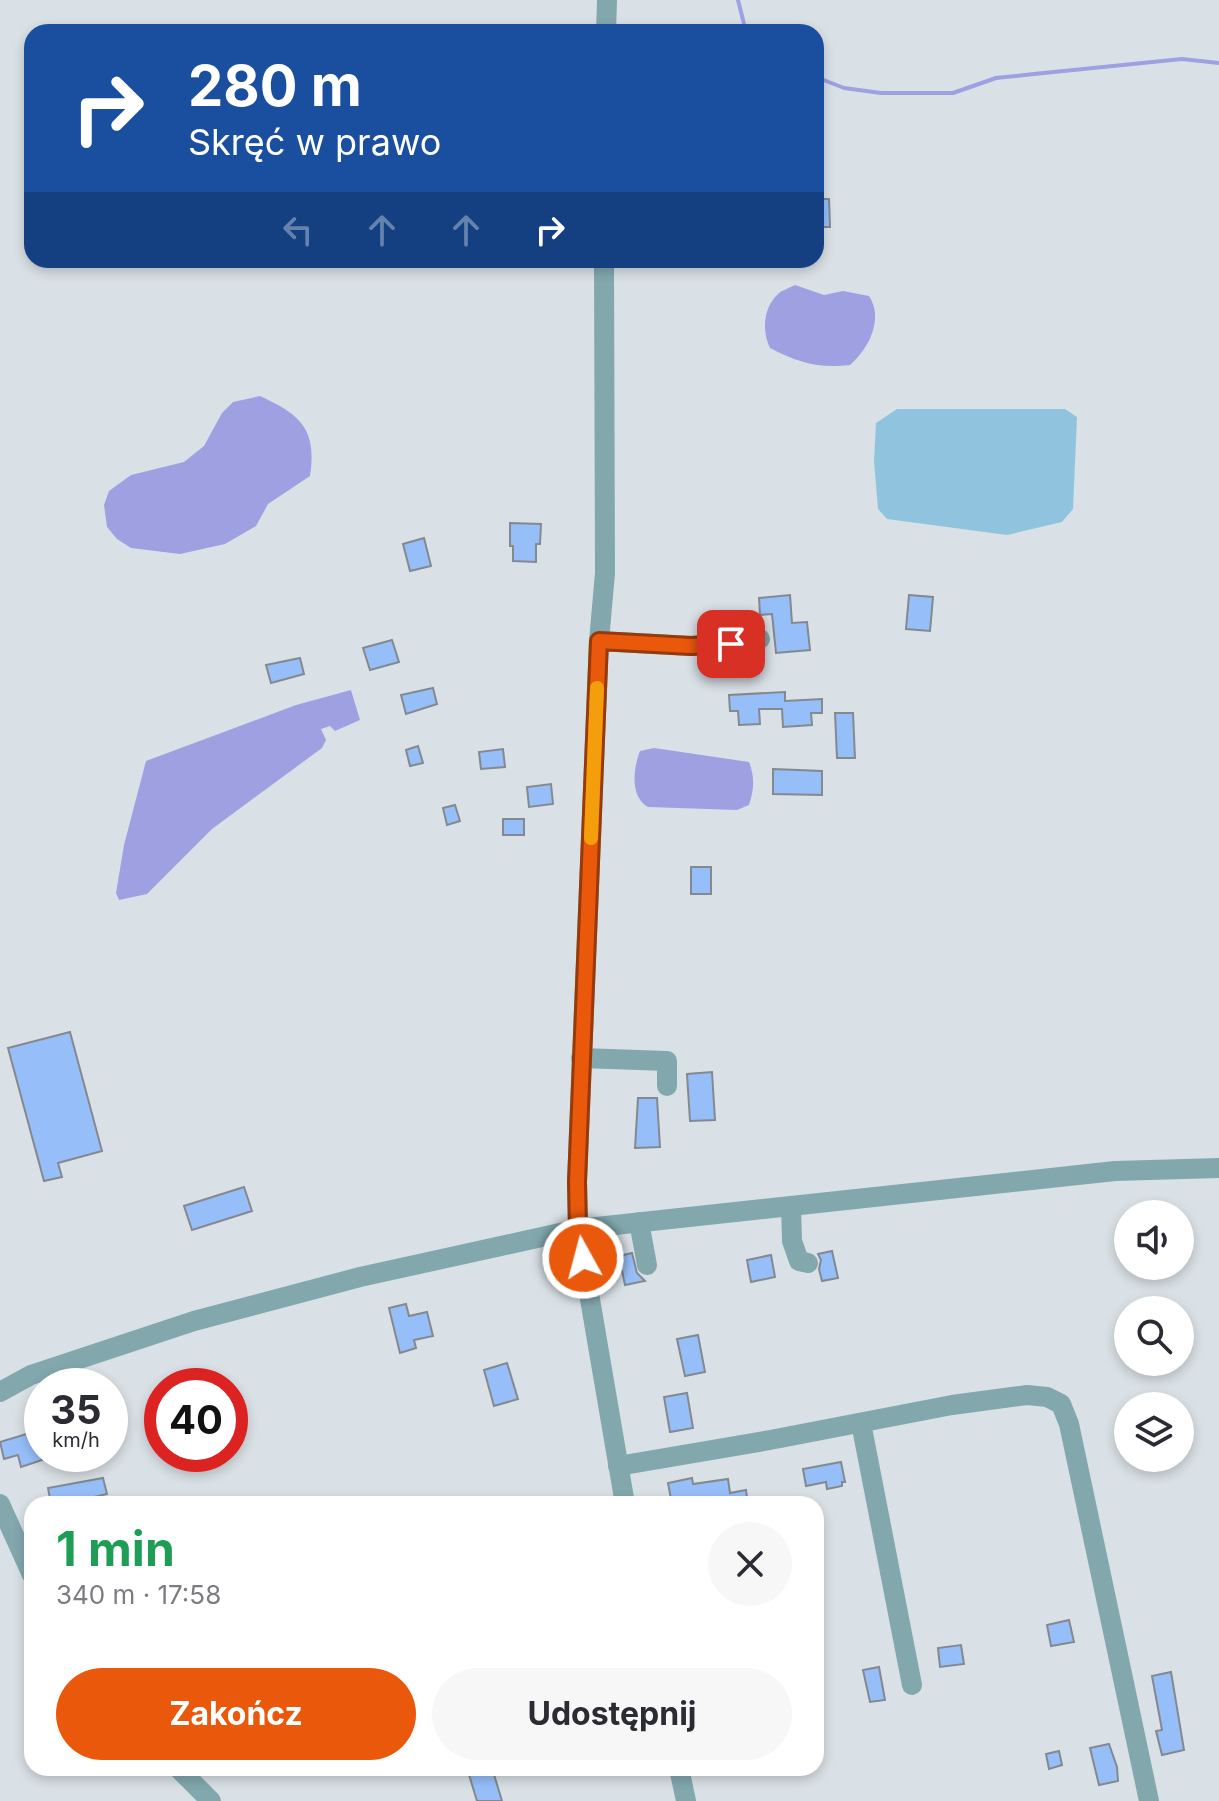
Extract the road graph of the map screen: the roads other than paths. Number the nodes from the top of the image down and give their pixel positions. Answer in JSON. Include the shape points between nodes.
{"nodes":[{"id":1,"x":607,"y":0,"type":"edge"},
{"id":2,"x":606,"y":24,"type":"edge"},
{"id":3,"x":604,"y":268,"type":"edge"},
{"id":4,"x":760,"y":639,"type":"dead end"},
{"id":5,"x":599,"y":641,"type":"junction"},
{"id":6,"x":581,"y":1058,"type":"junction"},
{"id":7,"x":667,"y":1086,"type":"dead end"},
{"id":8,"x":1219,"y":1168,"type":"edge"},
{"id":9,"x":791,"y":1206,"type":"junction"},
{"id":10,"x":639,"y":1222,"type":"junction"},
{"id":11,"x":578,"y":1229,"type":"junction"},
{"id":12,"x":808,"y":1263,"type":"dead end"},
{"id":13,"x":647,"y":1265,"type":"dead end"},
{"id":14,"x":0,"y":1392,"type":"edge"},
{"id":15,"x":861,"y":1423,"type":"junction"},
{"id":16,"x":618,"y":1466,"type":"junction"},
{"id":17,"x":624,"y":1496,"type":"edge"},
{"id":18,"x":0,"y":1504,"type":"edge"},
{"id":19,"x":24,"y":1557,"type":"edge"},
{"id":20,"x":912,"y":1685,"type":"dead end"},
{"id":21,"x":186,"y":1776,"type":"edge"},
{"id":22,"x":681,"y":1776,"type":"edge"},
{"id":23,"x":211,"y":1801,"type":"edge"},
{"id":24,"x":686,"y":1801,"type":"edge"},
{"id":25,"x":1149,"y":1801,"type":"edge"}],
"edges":[{"from":1,"to":2,"type":"street"},
{"from":3,"to":5,"type":"street","via":[[605,573]]},
{"from":4,"to":5,"type":"street","via":[[691,646]]},
{"from":5,"to":6,"type":"street"},
{"from":6,"to":7,"type":"street","via":[[667,1061]]},
{"from":6,"to":11,"type":"street"},
{"from":8,"to":9,"type":"street","via":[[1115,1171]]},
{"from":9,"to":10,"type":"street"},
{"from":9,"to":12,"type":"street","via":[[792,1241],[799,1261]]},
{"from":10,"to":11,"type":"street"},
{"from":10,"to":13,"type":"street"},
{"from":11,"to":14,"type":"street","via":[[360,1277],[194,1321],[31,1375]]},
{"from":11,"to":16,"type":"street"},
{"from":15,"to":16,"type":"street"},
{"from":15,"to":20,"type":"street"},
{"from":15,"to":25,"type":"street","via":[[1027,1395],[1061,1404]]},
{"from":16,"to":17,"type":"street"},
{"from":18,"to":19,"type":"street"},
{"from":21,"to":23,"type":"street"},
{"from":22,"to":24,"type":"street"}]}
